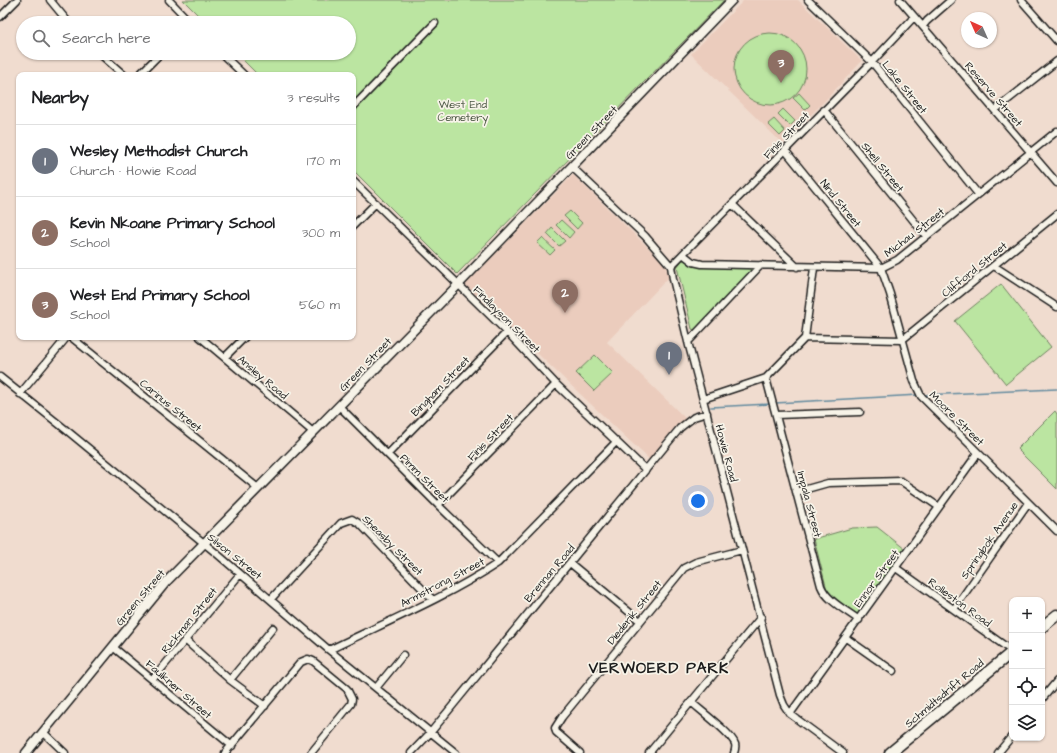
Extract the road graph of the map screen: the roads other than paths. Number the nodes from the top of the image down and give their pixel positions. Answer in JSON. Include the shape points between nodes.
{"nodes":[{"id":1,"x":17,"y":0,"type":"edge"},
{"id":2,"x":50,"y":0,"type":"edge"},
{"id":3,"x":169,"y":0,"type":"edge"},
{"id":4,"x":732,"y":0,"type":"edge"},
{"id":5,"x":808,"y":0,"type":"edge"},
{"id":6,"x":900,"y":0,"type":"edge"},
{"id":7,"x":951,"y":0,"type":"edge"},
{"id":8,"x":1021,"y":0,"type":"edge"},
{"id":9,"x":63,"y":16,"type":"edge"},
{"id":10,"x":184,"y":16,"type":"edge"},
{"id":11,"x":0,"y":17,"type":"edge"},
{"id":12,"x":914,"y":17,"type":"junction"},
{"id":13,"x":436,"y":23,"type":"dead end"},
{"id":14,"x":923,"y":26,"type":"junction"},
{"id":15,"x":1057,"y":41,"type":"edge"},
{"id":16,"x":107,"y":60,"type":"edge"},
{"id":17,"x":154,"y":60,"type":"edge"},
{"id":18,"x":228,"y":60,"type":"edge"},
{"id":19,"x":1057,"y":60,"type":"edge"},
{"id":20,"x":872,"y":62,"type":"junction"},
{"id":21,"x":121,"y":72,"type":"edge"},
{"id":22,"x":142,"y":72,"type":"edge"},
{"id":23,"x":241,"y":72,"type":"edge"},
{"id":24,"x":356,"y":104,"type":"edge"},
{"id":25,"x":824,"y":110,"type":"junction"},
{"id":26,"x":995,"y":110,"type":"junction"},
{"id":27,"x":1057,"y":131,"type":"edge"},
{"id":28,"x":785,"y":150,"type":"junction"},
{"id":29,"x":1031,"y":152,"type":"junction"},
{"id":30,"x":572,"y":167,"type":"junction"},
{"id":31,"x":356,"y":183,"type":"edge"},
{"id":32,"x":1057,"y":183,"type":"edge"},
{"id":33,"x":978,"y":194,"type":"junction"},
{"id":34,"x":376,"y":203,"type":"junction"},
{"id":35,"x":732,"y":204,"type":"junction"},
{"id":36,"x":1057,"y":214,"type":"edge"},
{"id":37,"x":356,"y":223,"type":"edge"},
{"id":38,"x":926,"y":236,"type":"junction"},
{"id":39,"x":684,"y":255,"type":"junction"},
{"id":40,"x":761,"y":265,"type":"junction"},
{"id":41,"x":671,"y":266,"type":"junction"},
{"id":42,"x":994,"y":266,"type":"junction"},
{"id":43,"x":797,"y":267,"type":"junction"},
{"id":44,"x":814,"y":268,"type":"junction"},
{"id":45,"x":881,"y":268,"type":"junction"},
{"id":46,"x":459,"y":284,"type":"junction"},
{"id":47,"x":1057,"y":307,"type":"edge"},
{"id":48,"x":507,"y":332,"type":"junction"},
{"id":49,"x":805,"y":338,"type":"junction"},
{"id":50,"x":65,"y":340,"type":"edge"},
{"id":51,"x":75,"y":340,"type":"edge"},
{"id":52,"x":204,"y":340,"type":"edge"},
{"id":53,"x":242,"y":340,"type":"edge"},
{"id":54,"x":902,"y":340,"type":"junction"},
{"id":55,"x":688,"y":342,"type":"junction"},
{"id":56,"x":225,"y":357,"type":"junction"},
{"id":57,"x":0,"y":377,"type":"edge"},
{"id":58,"x":766,"y":378,"type":"junction"},
{"id":59,"x":556,"y":384,"type":"junction"},
{"id":60,"x":20,"y":394,"type":"junction"},
{"id":61,"x":703,"y":399,"type":"junction"},
{"id":62,"x":339,"y":406,"type":"junction"},
{"id":63,"x":860,"y":412,"type":"dead end"},
{"id":64,"x":707,"y":413,"type":"junction"},
{"id":65,"x":776,"y":415,"type":"junction"},
{"id":66,"x":313,"y":432,"type":"junction"},
{"id":67,"x":616,"y":442,"type":"junction"},
{"id":68,"x":978,"y":453,"type":"junction"},
{"id":69,"x":388,"y":454,"type":"junction"},
{"id":70,"x":646,"y":470,"type":"junction"},
{"id":71,"x":258,"y":488,"type":"junction"},
{"id":72,"x":796,"y":492,"type":"junction"},
{"id":73,"x":1028,"y":503,"type":"junction"},
{"id":74,"x":438,"y":505,"type":"junction"},
{"id":75,"x":939,"y":507,"type":"junction"},
{"id":76,"x":1057,"y":531,"type":"edge"},
{"id":77,"x":204,"y":543,"type":"junction"},
{"id":78,"x":742,"y":550,"type":"junction"},
{"id":79,"x":498,"y":563,"type":"junction"},
{"id":80,"x":570,"y":563,"type":"junction"},
{"id":81,"x":896,"y":568,"type":"junction"},
{"id":82,"x":240,"y":574,"type":"junction"},
{"id":83,"x":271,"y":599,"type":"junction"},
{"id":84,"x":433,"y":600,"type":"junction"},
{"id":85,"x":954,"y":609,"type":"junction"},
{"id":86,"x":1057,"y":615,"type":"edge"},
{"id":87,"x":760,"y":617,"type":"junction"},
{"id":88,"x":859,"y":620,"type":"junction"},
{"id":89,"x":640,"y":621,"type":"junction"},
{"id":90,"x":1045,"y":625,"type":"edge"},
{"id":91,"x":273,"y":628,"type":"dead end"},
{"id":92,"x":846,"y":638,"type":"junction"},
{"id":93,"x":185,"y":640,"type":"junction"},
{"id":94,"x":113,"y":646,"type":"junction"},
{"id":95,"x":329,"y":650,"type":"junction"},
{"id":96,"x":1009,"y":650,"type":"edge"},
{"id":97,"x":1009,"y":654,"type":"edge"},
{"id":98,"x":402,"y":655,"type":"dead end"},
{"id":99,"x":893,"y":671,"type":"dead end"},
{"id":100,"x":154,"y":680,"type":"junction"},
{"id":101,"x":230,"y":680,"type":"junction"},
{"id":102,"x":1057,"y":681,"type":"edge"},
{"id":103,"x":376,"y":688,"type":"junction"},
{"id":104,"x":1045,"y":695,"type":"edge"},
{"id":105,"x":691,"y":702,"type":"junction"},
{"id":106,"x":265,"y":706,"type":"junction"},
{"id":107,"x":790,"y":714,"type":"junction"},
{"id":108,"x":43,"y":732,"type":"junction"},
{"id":109,"x":431,"y":732,"type":"junction"},
{"id":110,"x":1009,"y":740,"type":"edge"},
{"id":111,"x":232,"y":746,"type":"junction"},
{"id":112,"x":26,"y":753,"type":"edge"},
{"id":113,"x":65,"y":753,"type":"edge"},
{"id":114,"x":225,"y":753,"type":"edge"},
{"id":115,"x":311,"y":753,"type":"edge"},
{"id":116,"x":411,"y":753,"type":"edge"},
{"id":117,"x":456,"y":753,"type":"edge"},
{"id":118,"x":580,"y":753,"type":"edge"},
{"id":119,"x":648,"y":753,"type":"edge"},
{"id":120,"x":734,"y":753,"type":"edge"},
{"id":121,"x":843,"y":753,"type":"edge"},
{"id":122,"x":890,"y":753,"type":"edge"},
{"id":123,"x":998,"y":753,"type":"edge"}],
"edges":[{"from":1,"to":11,"type":"street"},
{"from":2,"to":9,"type":"street"},
{"from":3,"to":10,"type":"street"},
{"from":4,"to":30,"type":"street","name":"Green Street"},
{"from":5,"to":20,"type":"street","name":"Lake Street"},
{"from":6,"to":12,"type":"street","name":"Reserve Street"},
{"from":7,"to":14,"type":"street"},
{"from":8,"to":15,"type":"street"},
{"from":12,"to":14,"type":"street","name":"Reserve Street"},
{"from":12,"to":20,"type":"street","name":"Finis Street"},
{"from":13,"to":24,"type":"street"},
{"from":14,"to":26,"type":"street","name":"Reserve Street"},
{"from":16,"to":21,"type":"street"},
{"from":17,"to":22,"type":"street"},
{"from":18,"to":23,"type":"street"},
{"from":19,"to":26,"type":"street"},
{"from":20,"to":25,"type":"street","name":"Finis Street"},
{"from":20,"to":33,"type":"street","name":"Lake Street"},
{"from":25,"to":28,"type":"street","name":"Finis Street"},
{"from":25,"to":38,"type":"street","name":"Shell Street"},
{"from":26,"to":29,"type":"street","name":"Reserve Street"},
{"from":27,"to":29,"type":"street","name":"Michau Street"},
{"from":28,"to":35,"type":"street","name":"Finis Street"},
{"from":28,"to":45,"type":"street","name":"Nind Street"},
{"from":29,"to":32,"type":"street","name":"Reserve Street"},
{"from":29,"to":33,"type":"street","name":"Michau Street"},
{"from":30,"to":41,"type":"street","via":[[645,236]]},
{"from":30,"to":46,"type":"street","name":"Green Street"},
{"from":31,"to":34,"type":"street","name":"Findlayson Street"},
{"from":33,"to":38,"type":"street","name":"Michau Street"},
{"from":34,"to":37,"type":"street"},
{"from":34,"to":46,"type":"street","name":"Findlayson Street"},
{"from":35,"to":39,"type":"street","name":"Finis Street"},
{"from":35,"to":43,"type":"street"},
{"from":36,"to":42,"type":"street","name":"Clifford Street"},
{"from":38,"to":45,"type":"street","name":"Michau Street","via":[[897,260]]},
{"from":39,"to":40,"type":"street","name":"Michau Street","via":[[693,262],[702,264]]},
{"from":39,"to":41,"type":"street","name":"Finis Street"},
{"from":40,"to":43,"type":"street","name":"Michau Street"},
{"from":40,"to":55,"type":"street"},
{"from":41,"to":55,"type":"street","name":"Howie Road"},
{"from":42,"to":47,"type":"street"},
{"from":42,"to":54,"type":"street","name":"Clifford Street"},
{"from":43,"to":44,"type":"street","name":"Michau Street"},
{"from":44,"to":45,"type":"street","name":"Michau Street"},
{"from":44,"to":49,"type":"street"},
{"from":45,"to":54,"type":"street","name":"Moore Street"},
{"from":46,"to":48,"type":"street","name":"Findlayson Street"},
{"from":46,"to":62,"type":"street","name":"Green Street"},
{"from":48,"to":59,"type":"street","name":"Findlayson Street"},
{"from":48,"to":69,"type":"street","name":"Bingham Street"},
{"from":49,"to":54,"type":"street"},
{"from":49,"to":58,"type":"street"},
{"from":50,"to":60,"type":"street"},
{"from":51,"to":71,"type":"street","name":"Carinus Street"},
{"from":52,"to":56,"type":"street","name":"Ansley Road"},
{"from":53,"to":56,"type":"street"},
{"from":54,"to":68,"type":"street","name":"Moore Street","via":[[920,396]]},
{"from":55,"to":61,"type":"street","name":"Howie Road"},
{"from":56,"to":66,"type":"street","name":"Ansley Road"},
{"from":57,"to":60,"type":"street","name":"Silson Street"},
{"from":58,"to":61,"type":"street"},
{"from":58,"to":65,"type":"street","name":"Impala Street"},
{"from":59,"to":67,"type":"street","name":"Findlayson Street"},
{"from":59,"to":74,"type":"street","name":"Finis Street"},
{"from":60,"to":77,"type":"street","name":"Silson Street"},
{"from":61,"to":64,"type":"street","name":"Howie Road"},
{"from":62,"to":66,"type":"street","name":"Green Street"},
{"from":62,"to":69,"type":"street","name":"Pimm Street"},
{"from":63,"to":65,"type":"street"},
{"from":64,"to":70,"type":"street","name":"Brennan Road","via":[[694,417],[684,425]]},
{"from":64,"to":78,"type":"street","name":"Howie Road"},
{"from":65,"to":72,"type":"street","name":"Impala Street"},
{"from":66,"to":71,"type":"street","name":"Green Street"},
{"from":67,"to":70,"type":"street","name":"Findlayson Street"},
{"from":67,"to":79,"type":"street","name":"Armstrong Street"},
{"from":68,"to":73,"type":"street","name":"Moore Street"},
{"from":68,"to":75,"type":"street","name":"Ennor Street"},
{"from":69,"to":74,"type":"street","name":"Pimm Street"},
{"from":70,"to":80,"type":"street","name":"Brennan Road"},
{"from":71,"to":77,"type":"street","name":"Green Street"},
{"from":72,"to":75,"type":"street","via":[[828,483],[901,481]]},
{"from":72,"to":88,"type":"street","name":"Impala Street","via":[[823,592]]},
{"from":73,"to":76,"type":"street","name":"Moore Street"},
{"from":73,"to":85,"type":"street","name":"Springbok Avenue"},
{"from":74,"to":79,"type":"street","name":"Pimm Street"},
{"from":75,"to":81,"type":"street","name":"Ennor Street"},
{"from":77,"to":82,"type":"street","name":"Silson Street"},
{"from":77,"to":94,"type":"street","name":"Green Street","via":[[166,582]]},
{"from":78,"to":87,"type":"street","name":"Howie Road"},
{"from":78,"to":89,"type":"street","name":"Diederik Street","via":[[688,566]]},
{"from":79,"to":84,"type":"street","name":"Armstrong Street"},
{"from":80,"to":89,"type":"street"},
{"from":80,"to":109,"type":"street","name":"Brennan Road"},
{"from":81,"to":85,"type":"street","name":"Rolleston Road"},
{"from":81,"to":88,"type":"street","name":"Ennor Street"},
{"from":82,"to":83,"type":"street","name":"Silson Street"},
{"from":82,"to":93,"type":"street","name":"Rickman Street"},
{"from":83,"to":84,"type":"street","name":"Sheasby Street","via":[[341,523],[352,519],[360,524]]},
{"from":83,"to":95,"type":"street","name":"Silson Street"},
{"from":84,"to":95,"type":"street","name":"Armstrong Street"},
{"from":85,"to":96,"type":"street","name":"Rolleston Road"},
{"from":86,"to":90,"type":"highway"},
{"from":87,"to":105,"type":"street"},
{"from":87,"to":107,"type":"street","name":"Howie Road","via":[[780,695]]},
{"from":88,"to":92,"type":"street","name":"Ennor Street"},
{"from":89,"to":118,"type":"street","name":"Diederik Street","via":[[555,728],[559,736]]},
{"from":91,"to":101,"type":"street"},
{"from":92,"to":99,"type":"street"},
{"from":92,"to":107,"type":"street","name":"Ennor Street"},
{"from":93,"to":100,"type":"street","name":"Rickman Street"},
{"from":93,"to":101,"type":"street"},
{"from":94,"to":100,"type":"street","name":"Faulkner Street"},
{"from":94,"to":108,"type":"street","name":"Green Street"},
{"from":95,"to":103,"type":"street","name":"Silson Street"},
{"from":97,"to":122,"type":"highway","name":"Schmidtsdrift Road"},
{"from":98,"to":103,"type":"street"},
{"from":100,"to":111,"type":"street","name":"Faulkner Street"},
{"from":101,"to":106,"type":"street"},
{"from":102,"to":104,"type":"street"},
{"from":103,"to":109,"type":"street","name":"Silson Street"},
{"from":105,"to":119,"type":"street"},
{"from":105,"to":120,"type":"street","via":[[730,736],[735,744]]},
{"from":106,"to":111,"type":"street"},
{"from":106,"to":115,"type":"street","via":[[301,662],[308,659],[314,661],[347,689],[351,695],[351,704]]},
{"from":107,"to":121,"type":"street","name":"Howie Road"},
{"from":108,"to":112,"type":"street","name":"Green Street"},
{"from":108,"to":113,"type":"street"},
{"from":109,"to":116,"type":"street","name":"Brennan Road"},
{"from":109,"to":117,"type":"street","name":"Silson Street"},
{"from":110,"to":123,"type":"street"},
{"from":111,"to":114,"type":"street"}]}
